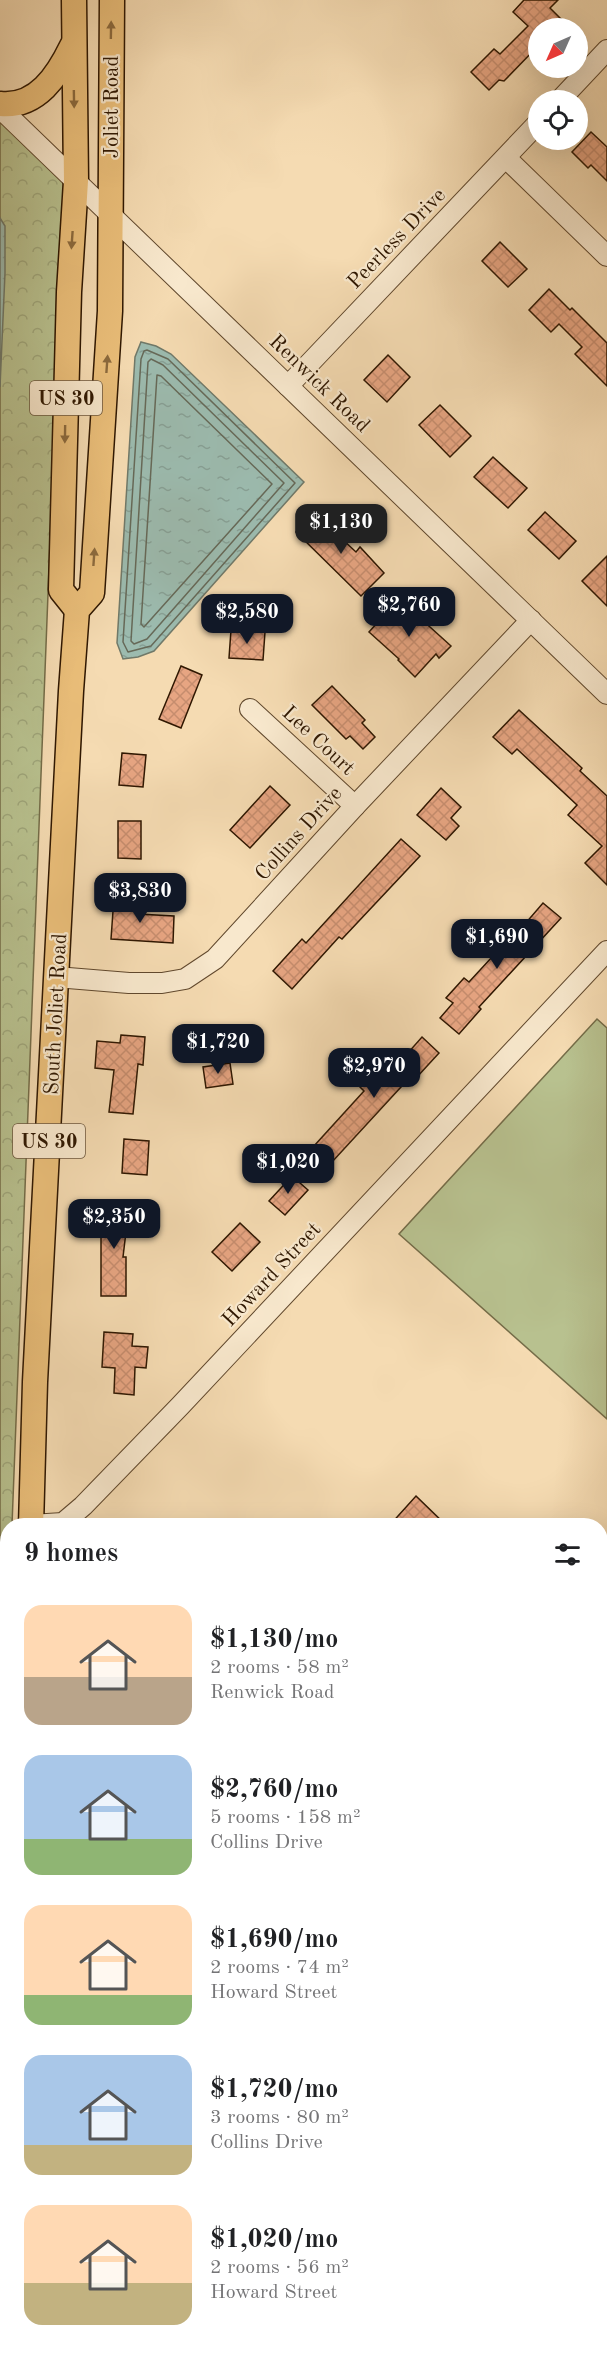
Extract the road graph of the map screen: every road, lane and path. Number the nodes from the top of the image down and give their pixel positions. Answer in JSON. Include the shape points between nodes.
{"nodes":[{"id":1,"x":74,"y":0,"type":"edge"},
{"id":2,"x":112,"y":0,"type":"edge"},
{"id":3,"x":74,"y":41,"type":"junction"},
{"id":4,"x":607,"y":50,"type":"edge"},
{"id":5,"x":569,"y":90,"type":"edge"},
{"id":6,"x":0,"y":106,"type":"edge"},
{"id":7,"x":528,"y":134,"type":"edge"},
{"id":8,"x":506,"y":158,"type":"junction"},
{"id":9,"x":76,"y":181,"type":"junction"},
{"id":10,"x":111,"y":215,"type":"junction"},
{"id":11,"x":607,"y":256,"type":"edge"},
{"id":12,"x":288,"y":386,"type":"junction"},
{"id":13,"x":77,"y":610,"type":"junction"},
{"id":14,"x":531,"y":620,"type":"junction"},
{"id":15,"x":607,"y":694,"type":"edge"},
{"id":16,"x":250,"y":710,"type":"dead end"},
{"id":17,"x":355,"y":806,"type":"junction"},
{"id":18,"x":607,"y":951,"type":"edge"},
{"id":19,"x":56,"y":977,"type":"junction"},
{"id":20,"x":31,"y":1518,"type":"edge"},
{"id":21,"x":69,"y":1518,"type":"edge"}],
"edges":[{"from":1,"to":3,"type":"main road","name":"Joliet Road","number":"US 30"},
{"from":10,"to":2,"type":"main road","name":"Joliet Road","number":"US 30","one_way":true},
{"from":3,"to":6,"type":"main road","via":[[61,68],[40,92],[26,101]]},
{"from":3,"to":9,"type":"main road","name":"Joliet Road","number":"US 30","one_way":true},
{"from":4,"to":5,"type":"street"},
{"from":6,"to":9,"type":"street","name":"Renwick Road"},
{"from":7,"to":8,"type":"street","name":"Peerless Drive"},
{"from":8,"to":11,"type":"street"},
{"from":8,"to":12,"type":"street","name":"Peerless Drive"},
{"from":9,"to":10,"type":"street","name":"Renwick Road"},
{"from":9,"to":13,"type":"main road","number":"US 30","one_way":true,"via":[[61,590]]},
{"from":10,"to":12,"type":"street","name":"Renwick Road"},
{"from":13,"to":10,"type":"main road","name":"South Joliet Road","number":"US 30","one_way":true,"via":[[92,593],[110,311]]},
{"from":12,"to":14,"type":"street","name":"Renwick Road"},
{"from":13,"to":19,"type":"main road","name":"South Joliet Road","number":"US 30"},
{"from":14,"to":15,"type":"street","name":"Renwick Road"},
{"from":14,"to":17,"type":"street","name":"Collins Drive"},
{"from":16,"to":17,"type":"street","name":"Lee Court"},
{"from":17,"to":19,"type":"street","name":"Collins Drive","via":[[215,959],[185,979],[129,983]]},
{"from":18,"to":21,"type":"street","name":"Howard Street","via":[[204,1380]]},
{"from":19,"to":20,"type":"main road","name":"South Joliet Road","number":"US 30"}]}
